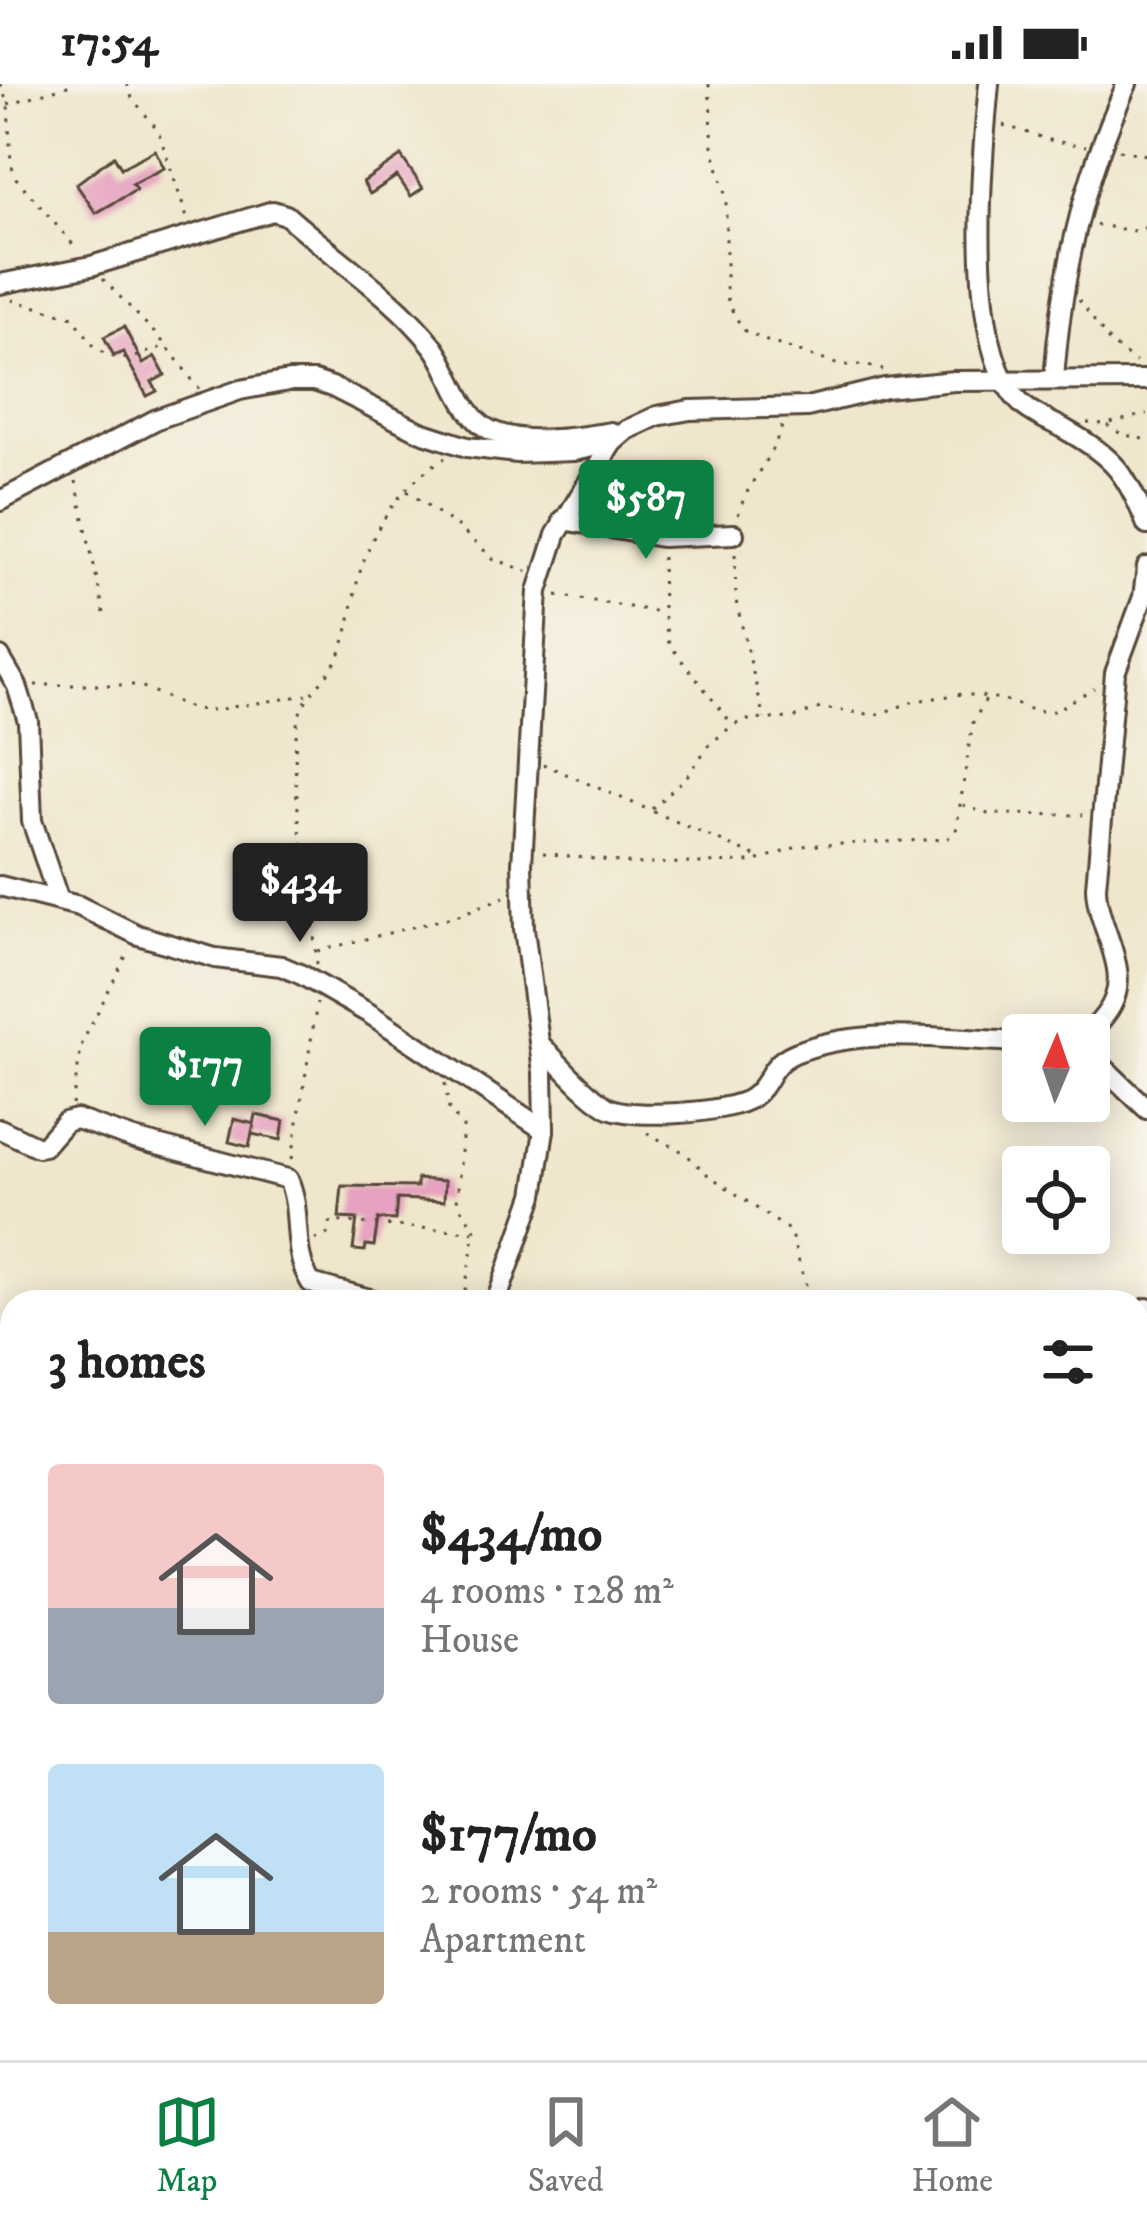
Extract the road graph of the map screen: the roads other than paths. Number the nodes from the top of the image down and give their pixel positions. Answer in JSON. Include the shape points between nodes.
{"nodes":[{"id":1,"x":989,"y":84,"type":"edge"},
{"id":2,"x":1126,"y":84,"type":"edge"},
{"id":3,"x":0,"y":284,"type":"edge"},
{"id":4,"x":1146,"y":372,"type":"edge"},
{"id":5,"x":1004,"y":380,"type":"junction"},
{"id":6,"x":1054,"y":380,"type":"junction"},
{"id":7,"x":620,"y":437,"type":"junction"},
{"id":8,"x":0,"y":501,"type":"edge"},
{"id":9,"x":563,"y":520,"type":"junction"},
{"id":10,"x":1147,"y":525,"type":"edge"},
{"id":11,"x":734,"y":534,"type":"road end"},
{"id":12,"x":1147,"y":567,"type":"edge"},
{"id":13,"x":0,"y":657,"type":"edge"},
{"id":14,"x":0,"y":886,"type":"edge"},
{"id":15,"x":59,"y":901,"type":"junction"},
{"id":16,"x":1105,"y":1014,"type":"edge"},
{"id":17,"x":1002,"y":1041,"type":"edge"},
{"id":18,"x":540,"y":1044,"type":"junction"},
{"id":19,"x":1110,"y":1074,"type":"edge"},
{"id":20,"x":1147,"y":1109,"type":"edge"},
{"id":21,"x":0,"y":1129,"type":"edge"},
{"id":22,"x":544,"y":1130,"type":"junction"},
{"id":23,"x":336,"y":1290,"type":"edge"},
{"id":24,"x":500,"y":1290,"type":"edge"}],
"edges":[{"from":1,"to":5,"type":"street","via":[[980,261]]},
{"from":2,"to":6,"type":"street","via":[[1077,222]]},
{"from":3,"to":7,"type":"street","via":[[91,266],[258,213],[286,214],[421,330],[478,423],[510,436]]},
{"from":4,"to":6,"type":"street"},
{"from":5,"to":6,"type":"street"},
{"from":5,"to":7,"type":"street","via":[[885,388],[786,409],[690,410],[657,416]]},
{"from":5,"to":10,"type":"street","via":[[1023,406],[1123,471]]},
{"from":7,"to":8,"type":"street","via":[[547,452],[467,447],[314,381],[266,384],[124,434]]},
{"from":7,"to":9,"type":"street"},
{"from":9,"to":11,"type":"street","via":[[661,537]]},
{"from":9,"to":18,"type":"street","via":[[539,583],[525,756],[524,929]]},
{"from":12,"to":16,"type":"street","via":[[1115,673],[1097,903],[1120,985]]},
{"from":13,"to":15,"type":"street","via":[[28,721],[32,821]]},
{"from":14,"to":15,"type":"street"},
{"from":15,"to":22,"type":"street","via":[[215,958],[281,966],[370,1014]]},
{"from":17,"to":18,"type":"street","via":[[838,1041],[782,1058],[742,1103],[620,1114]]},
{"from":18,"to":22,"type":"street"},
{"from":19,"to":20,"type":"street"},
{"from":21,"to":23,"type":"street","via":[[38,1147],[70,1119],[288,1179],[310,1283]]},
{"from":22,"to":24,"type":"street","via":[[534,1195]]}]}
